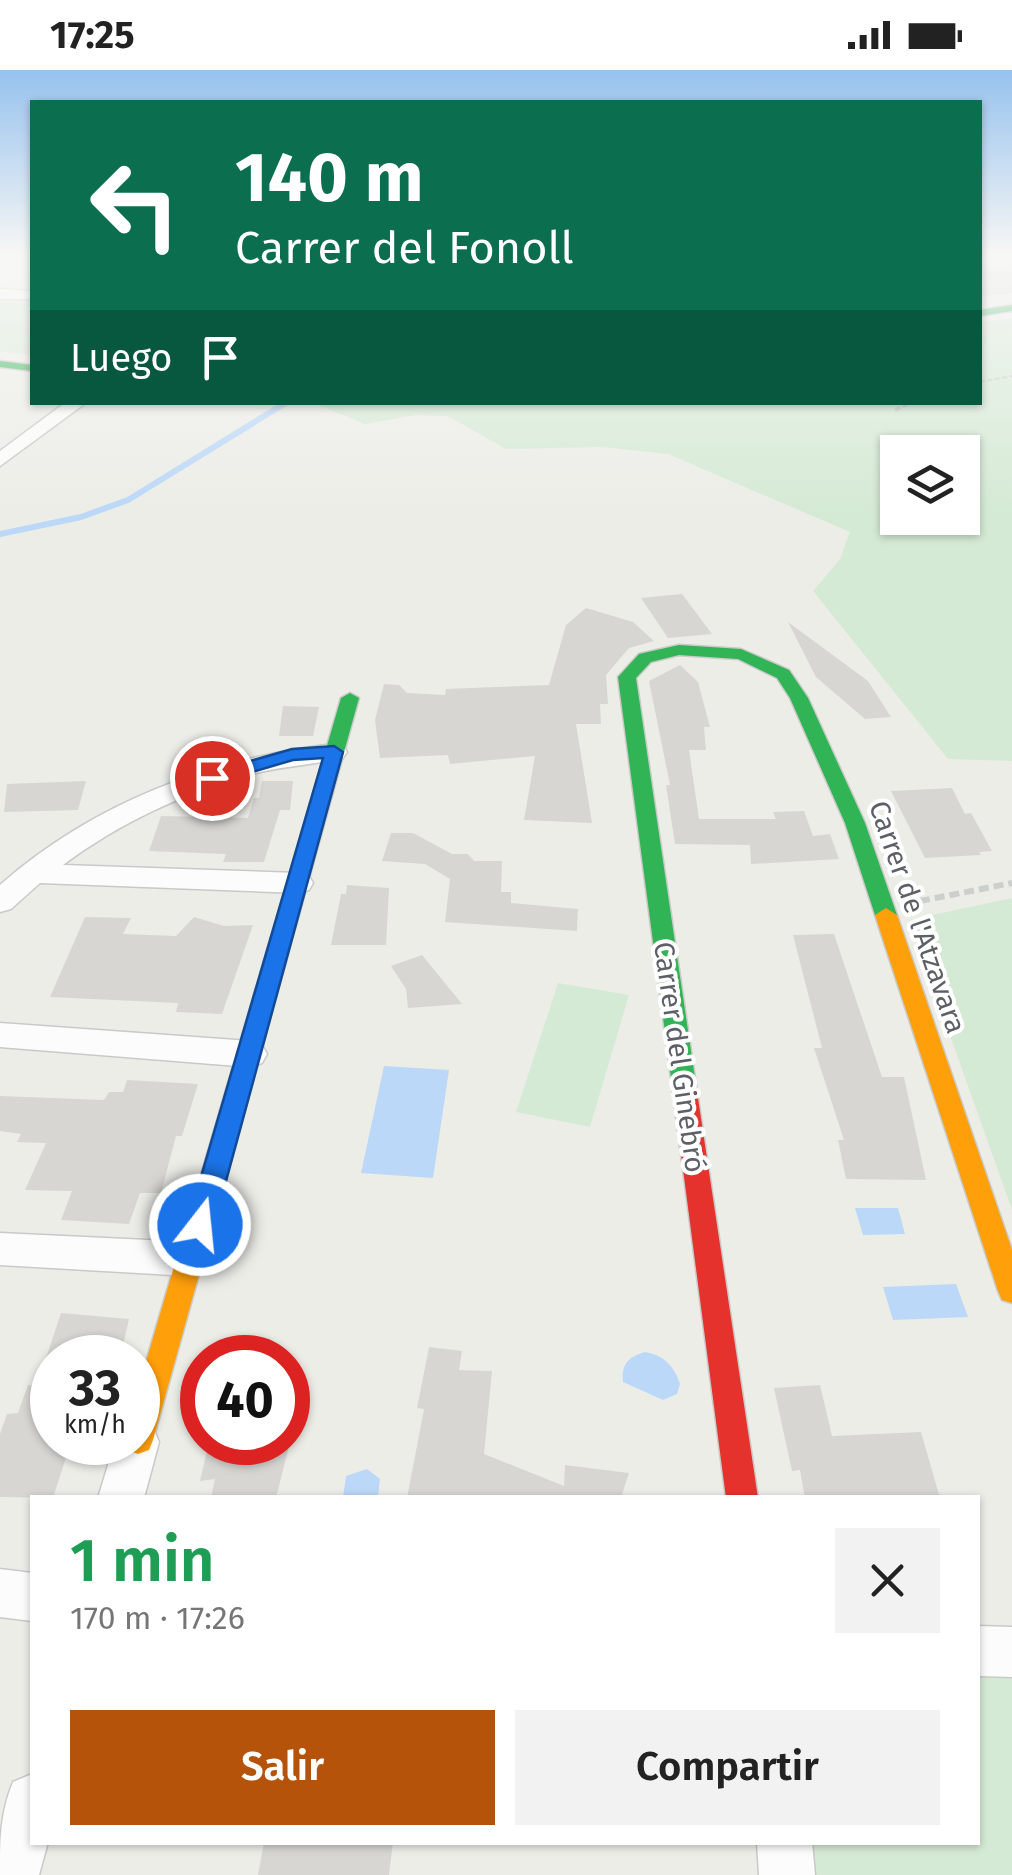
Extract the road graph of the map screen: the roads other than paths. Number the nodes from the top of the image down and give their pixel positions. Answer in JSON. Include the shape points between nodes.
{"nodes":[{"id":1,"x":0,"y":368,"type":"edge"},
{"id":2,"x":30,"y":371,"type":"edge"},
{"id":3,"x":74,"y":405,"type":"edge"},
{"id":4,"x":0,"y":460,"type":"edge"},
{"id":5,"x":678,"y":650,"type":"joint"},
{"id":6,"x":350,"y":698,"type":"dead end"},
{"id":7,"x":334,"y":752,"type":"junction"},
{"id":8,"x":32,"y":873,"type":"junction"},
{"id":9,"x":298,"y":883,"type":"junction"},
{"id":10,"x":0,"y":902,"type":"edge"},
{"id":11,"x":0,"y":1035,"type":"edge"},
{"id":12,"x":250,"y":1054,"type":"junction"},
{"id":13,"x":0,"y":1249,"type":"edge"},
{"id":14,"x":190,"y":1259,"type":"junction"},
{"id":15,"x":1012,"y":1291,"type":"edge"},
{"id":16,"x":160,"y":1363,"type":"edge"},
{"id":17,"x":130,"y":1465,"type":"edge"},
{"id":18,"x":122,"y":1495,"type":"edge"},
{"id":19,"x":742,"y":1495,"type":"edge"},
{"id":20,"x":0,"y":1592,"type":"edge"},
{"id":21,"x":30,"y":1597,"type":"edge"},
{"id":22,"x":980,"y":1650,"type":"edge"},
{"id":23,"x":1012,"y":1652,"type":"edge"},
{"id":24,"x":30,"y":1808,"type":"edge"},
{"id":25,"x":784,"y":1845,"type":"edge"},
{"id":26,"x":11,"y":1875,"type":"edge"},
{"id":27,"x":787,"y":1875,"type":"edge"}],
"edges":[{"from":1,"to":2,"type":"street"},
{"from":3,"to":4,"type":"street"},
{"from":5,"to":15,"type":"street","name":"Carrer de l'Atzavara","via":[[741,654],[782,674],[799,698],[856,823]]},
{"from":5,"to":19,"type":"street","name":"Carrer del Ginebró","via":[[645,658],[626,677]]},
{"from":6,"to":7,"type":"street"},
{"from":7,"to":8,"type":"street","via":[[292,754],[212,778],[141,808]]},
{"from":7,"to":9,"type":"street"},
{"from":8,"to":9,"type":"street"},
{"from":8,"to":10,"type":"street"},
{"from":9,"to":12,"type":"street"},
{"from":11,"to":12,"type":"street"},
{"from":12,"to":14,"type":"street"},
{"from":13,"to":14,"type":"street"},
{"from":14,"to":16,"type":"street"},
{"from":17,"to":18,"type":"street"},
{"from":20,"to":21,"type":"street"},
{"from":22,"to":23,"type":"street"},
{"from":24,"to":26,"type":"street"},
{"from":25,"to":27,"type":"street"}]}
